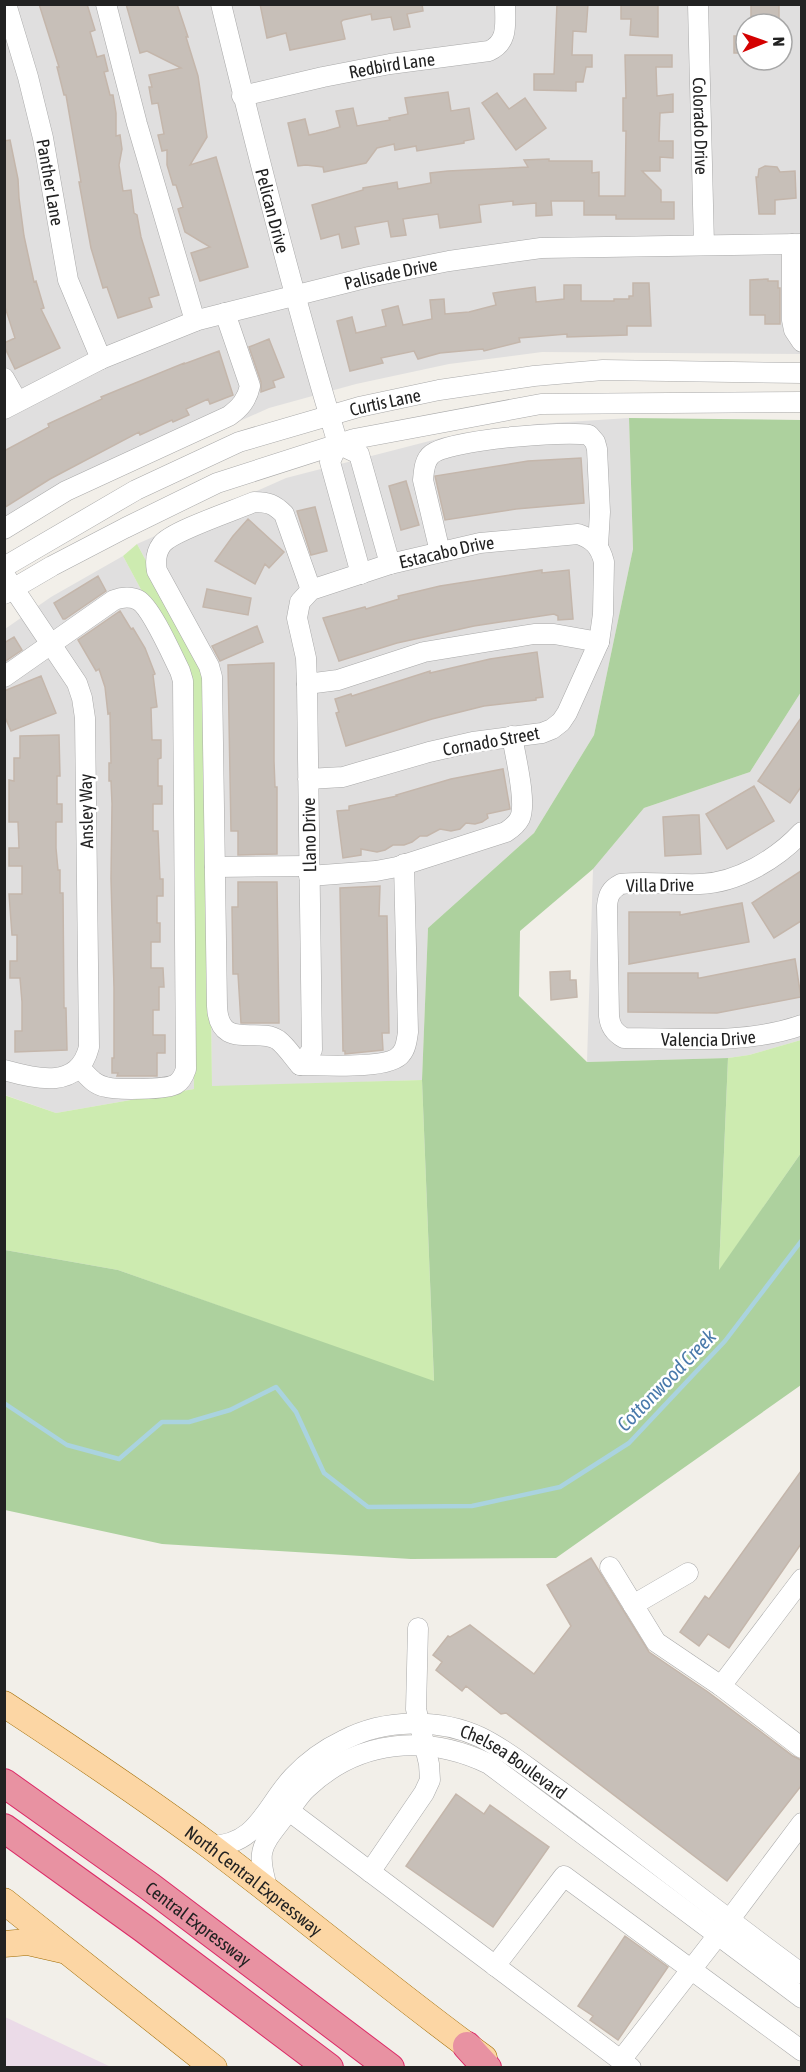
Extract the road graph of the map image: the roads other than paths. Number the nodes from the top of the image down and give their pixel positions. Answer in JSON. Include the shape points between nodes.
{"nodes":[{"id":1,"x":6,"y":4,"type":"edge"},
{"id":2,"x":106,"y":4,"type":"edge"},
{"id":3,"x":221,"y":4,"type":"edge"},
{"id":4,"x":505,"y":4,"type":"edge"},
{"id":5,"x":698,"y":4,"type":"edge"},
{"id":6,"x":242,"y":96,"type":"junction"},
{"id":7,"x":797,"y":244,"type":"edge"},
{"id":8,"x":705,"y":245,"type":"junction"},
{"id":9,"x":296,"y":295,"type":"junction"},
{"id":10,"x":225,"y":313,"type":"junction"},
{"id":11,"x":195,"y":321,"type":"junction"},
{"id":12,"x":801,"y":342,"type":"edge"},
{"id":13,"x":101,"y":359,"type":"junction"},
{"id":14,"x":801,"y":373,"type":"edge"},
{"id":15,"x":4,"y":378,"type":"edge"},
{"id":16,"x":801,"y":402,"type":"edge"},
{"id":17,"x":11,"y":405,"type":"edge"},
{"id":18,"x":329,"y":414,"type":"junction"},
{"id":19,"x":338,"y":444,"type":"junction"},
{"id":20,"x":4,"y":529,"type":"edge"},
{"id":21,"x":598,"y":546,"type":"junction"},
{"id":22,"x":440,"y":552,"type":"junction"},
{"id":23,"x":390,"y":564,"type":"junction"},
{"id":24,"x":4,"y":567,"type":"edge"},
{"id":25,"x":361,"y":574,"type":"junction"},
{"id":26,"x":8,"y":586,"type":"edge"},
{"id":27,"x":305,"y":596,"type":"junction"},
{"id":28,"x":599,"y":642,"type":"junction"},
{"id":29,"x":51,"y":644,"type":"junction"},
{"id":30,"x":4,"y":677,"type":"edge"},
{"id":31,"x":307,"y":684,"type":"junction"},
{"id":32,"x":512,"y":736,"type":"junction"},
{"id":33,"x":308,"y":779,"type":"junction"},
{"id":34,"x":801,"y":832,"type":"edge"},
{"id":35,"x":404,"y":864,"type":"junction"},
{"id":36,"x":215,"y":867,"type":"junction"},
{"id":37,"x":309,"y":871,"type":"junction"},
{"id":38,"x":801,"y":1025,"type":"edge"},
{"id":39,"x":614,"y":1030,"type":"joint"},
{"id":40,"x":300,"y":1065,"type":"junction"},
{"id":41,"x":80,"y":1068,"type":"junction"},
{"id":42,"x":4,"y":1070,"type":"edge"},
{"id":43,"x":610,"y":1567,"type":"dead end"},
{"id":44,"x":688,"y":1573,"type":"dead end"},
{"id":45,"x":801,"y":1579,"type":"edge"},
{"id":46,"x":633,"y":1605,"type":"junction"},
{"id":47,"x":418,"y":1628,"type":"dead end"},
{"id":48,"x":722,"y":1686,"type":"junction"},
{"id":49,"x":4,"y":1704,"type":"edge"},
{"id":50,"x":419,"y":1724,"type":"junction"},
{"id":51,"x":424,"y":1745,"type":"junction"},
{"id":52,"x":801,"y":1748,"type":"edge"},
{"id":53,"x":4,"y":1782,"type":"edge"},
{"id":54,"x":282,"y":1806,"type":"junction"},
{"id":55,"x":801,"y":1823,"type":"edge"},
{"id":56,"x":4,"y":1828,"type":"edge"},
{"id":57,"x":210,"y":1846,"type":"junction"},
{"id":58,"x":369,"y":1872,"type":"junction"},
{"id":59,"x":268,"y":1890,"type":"junction"},
{"id":60,"x":6,"y":1905,"type":"edge"},
{"id":61,"x":724,"y":1928,"type":"junction"},
{"id":62,"x":4,"y":1944,"type":"edge"},
{"id":63,"x":69,"y":1951,"type":"junction"},
{"id":64,"x":495,"y":1966,"type":"junction"},
{"id":65,"x":692,"y":1970,"type":"junction"},
{"id":66,"x":801,"y":1974,"type":"edge"},
{"id":67,"x":801,"y":1998,"type":"edge"},
{"id":68,"x":467,"y":2046,"type":"junction"},
{"id":69,"x":801,"y":2051,"type":"edge"},
{"id":70,"x":626,"y":2064,"type":"edge"},
{"id":71,"x":214,"y":2067,"type":"edge"},
{"id":72,"x":329,"y":2067,"type":"edge"},
{"id":73,"x":390,"y":2067,"type":"edge"},
{"id":74,"x":487,"y":2067,"type":"edge"},
{"id":75,"x":497,"y":2067,"type":"edge"}],
"edges":[{"from":1,"to":13,"type":"street","name":"Panther Lane","via":[[43,138],[68,280]]},
{"from":2,"to":11,"type":"street"},
{"from":3,"to":6,"type":"street","name":"Pelican Drive"},
{"from":4,"to":6,"type":"street","name":"Redbird Lane","via":[[504,38],[489,51],[390,64]]},
{"from":5,"to":8,"type":"street","name":"Colorado Drive"},
{"from":6,"to":9,"type":"street","name":"Pelican Drive"},
{"from":7,"to":8,"type":"street","name":"Palisade Drive"},
{"from":7,"to":12,"type":"street","via":[[792,320]]},
{"from":8,"to":9,"type":"street","name":"Palisade Drive","via":[[518,251],[381,274]]},
{"from":9,"to":10,"type":"street","name":"Palisade Drive"},
{"from":9,"to":18,"type":"street","name":"Pelican Drive"},
{"from":10,"to":11,"type":"street","name":"Palisade Drive"},
{"from":10,"to":20,"type":"street","via":[[250,386],[241,407],[66,491]]},
{"from":11,"to":13,"type":"street","name":"Palisade Drive"},
{"from":13,"to":17,"type":"street","name":"Palisade Drive"},
{"from":14,"to":18,"type":"street","name":"Curtis Lane","via":[[603,370],[439,390]]},
{"from":15,"to":17,"type":"street"},
{"from":16,"to":19,"type":"street","name":"Curtis Lane","via":[[540,404]]},
{"from":18,"to":19,"type":"street","name":"Pelican Drive"},
{"from":18,"to":24,"type":"street","name":"Curtis Lane","via":[[238,442],[136,490]]},
{"from":19,"to":23,"type":"street","via":[[358,454]]},
{"from":19,"to":25,"type":"street","via":[[330,462]]},
{"from":19,"to":26,"type":"street","name":"Curtis Lane","via":[[217,483]]},
{"from":21,"to":22,"type":"street","name":"Estacabo Drive","via":[[578,534],[480,543]]},
{"from":21,"to":22,"type":"street","name":"Cornado Street","via":[[597,449],[589,435],[566,433],[459,445],[433,453],[427,459],[423,480]]},
{"from":21,"to":28,"type":"street","name":"Cornado Street","via":[[604,562]]},
{"from":22,"to":23,"type":"street","name":"Estacabo Drive"},
{"from":23,"to":25,"type":"street","name":"Estacabo Drive"},
{"from":25,"to":27,"type":"street","name":"Estacabo Drive"},
{"from":26,"to":29,"type":"street","name":"Ansley Way"},
{"from":27,"to":31,"type":"street","name":"Llano Drive","via":[[297,618]]},
{"from":27,"to":36,"type":"street","name":"Llano Drive","via":[[284,514],[266,502],[254,502],[174,535],[166,539],[157,553],[157,571],[211,672]]},
{"from":28,"to":31,"type":"street","via":[[534,634],[424,652],[338,680]]},
{"from":28,"to":32,"type":"street","name":"Cornado Street","via":[[561,722],[542,733]]},
{"from":29,"to":30,"type":"street"},
{"from":29,"to":41,"type":"street","name":"Ansley Way","via":[[77,683],[84,708],[89,1047]]},
{"from":29,"to":41,"type":"street","via":[[114,600],[137,600],[148,610],[183,681],[186,1069],[180,1081],[168,1088],[114,1088],[93,1082]]},
{"from":31,"to":33,"type":"street","name":"Llano Drive"},
{"from":32,"to":33,"type":"street","name":"Cornado Street","via":[[429,752],[343,777]]},
{"from":32,"to":35,"type":"street","via":[[522,799],[520,819],[514,827]]},
{"from":33,"to":37,"type":"street","name":"Llano Drive"},
{"from":34,"to":39,"type":"street","name":"Villa Drive","via":[[775,855],[736,876],[703,884],[621,884],[611,891],[607,906],[609,1016]]},
{"from":35,"to":37,"type":"street","via":[[376,871]]},
{"from":35,"to":40,"type":"street","via":[[408,1032],[401,1054],[391,1062],[376,1064]]},
{"from":36,"to":37,"type":"street"},
{"from":36,"to":40,"type":"street","via":[[217,1006],[221,1023],[234,1034],[278,1040]]},
{"from":37,"to":40,"type":"street","name":"Llano Drive","via":[[312,1050]]},
{"from":38,"to":39,"type":"street","name":"Valencia Drive","via":[[766,1035],[731,1038],[624,1038]]},
{"from":41,"to":42,"type":"street","via":[[55,1078]]},
{"from":43,"to":46,"type":"street"},
{"from":44,"to":46,"type":"street"},
{"from":45,"to":48,"type":"street"},
{"from":46,"to":48,"type":"street","via":[[656,1642]]},
{"from":47,"to":50,"type":"street"},
{"from":48,"to":52,"type":"street"},
{"from":49,"to":57,"type":"main road","name":"North Central Expressway","via":[[123,1782]]},
{"from":50,"to":51,"type":"street"},
{"from":50,"to":54,"type":"street","name":"Chelsea Boulevard","via":[[388,1726],[354,1735],[326,1749],[293,1777]]},
{"from":50,"to":61,"type":"street","name":"Chelsea Boulevard","via":[[449,1727],[503,1749],[588,1811]]},
{"from":51,"to":54,"type":"street","name":"Chelsea Boulevard","via":[[391,1746],[340,1763]]},
{"from":51,"to":58,"type":"street","via":[[430,1780]]},
{"from":51,"to":61,"type":"street","name":"Chelsea Boulevard","via":[[467,1753],[489,1764]]},
{"from":53,"to":73,"type":"highway","name":"Central Expressway"},
{"from":54,"to":57,"type":"street","name":"Chelsea Boulevard","via":[[249,1834],[226,1846]]},
{"from":54,"to":58,"type":"street"},
{"from":54,"to":59,"type":"street","name":"Chelsea Boulevard","via":[[263,1845],[260,1866]]},
{"from":55,"to":61,"type":"street"},
{"from":56,"to":72,"type":"highway","name":"Central Expressway"},
{"from":57,"to":59,"type":"main road","name":"North Central Expressway"},
{"from":58,"to":64,"type":"street"},
{"from":59,"to":68,"type":"main road","name":"North Central Expressway"},
{"from":60,"to":63,"type":"main road"},
{"from":61,"to":65,"type":"street"},
{"from":61,"to":66,"type":"street","name":"Chelsea Boulevard"},
{"from":61,"to":67,"type":"street","name":"Chelsea Boulevard"},
{"from":62,"to":63,"type":"main road","via":[[28,1942]]},
{"from":63,"to":71,"type":"main road"},
{"from":64,"to":65,"type":"street","via":[[564,1876]]},
{"from":64,"to":70,"type":"street"},
{"from":65,"to":69,"type":"street"},
{"from":65,"to":70,"type":"street"},
{"from":68,"to":74,"type":"highway"},
{"from":68,"to":75,"type":"main road","name":"North Central Expressway"}]}
